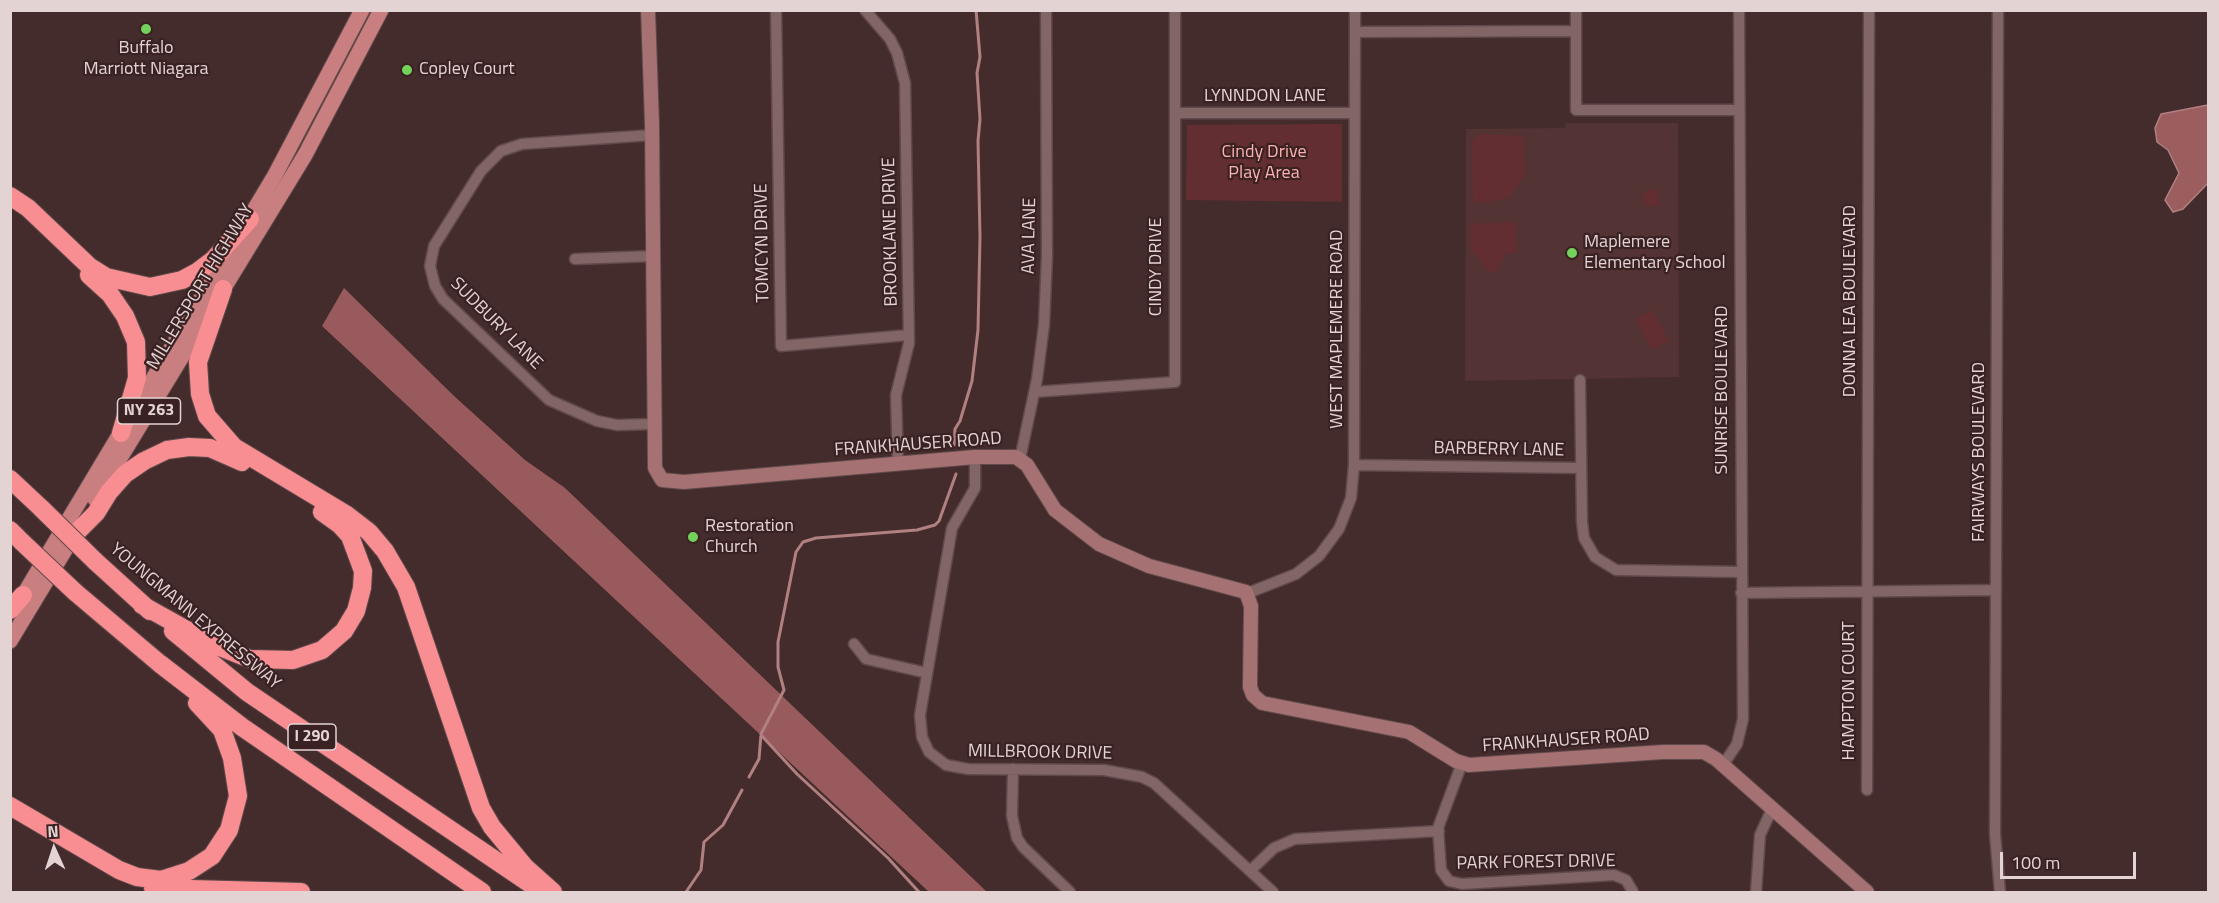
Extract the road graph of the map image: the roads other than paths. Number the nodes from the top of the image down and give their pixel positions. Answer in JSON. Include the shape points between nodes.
{"nodes":[{"id":1,"x":362,"y":10,"type":"edge"},
{"id":2,"x":381,"y":10,"type":"edge"},
{"id":3,"x":648,"y":10,"type":"edge"},
{"id":4,"x":776,"y":10,"type":"edge"},
{"id":5,"x":865,"y":10,"type":"edge"},
{"id":6,"x":1046,"y":10,"type":"edge"},
{"id":7,"x":1175,"y":10,"type":"edge"},
{"id":8,"x":1355,"y":10,"type":"edge"},
{"id":9,"x":1576,"y":10,"type":"edge"},
{"id":10,"x":1739,"y":10,"type":"edge"},
{"id":11,"x":1869,"y":10,"type":"edge"},
{"id":12,"x":1998,"y":10,"type":"edge"},
{"id":13,"x":1576,"y":31,"type":"junction"},
{"id":14,"x":1355,"y":32,"type":"junction"},
{"id":15,"x":1739,"y":110,"type":"junction"},
{"id":16,"x":1175,"y":113,"type":"junction"},
{"id":17,"x":1355,"y":113,"type":"junction"},
{"id":18,"x":652,"y":135,"type":"junction"},
{"id":19,"x":10,"y":196,"type":"edge"},
{"id":20,"x":10,"y":207,"type":"edge"},
{"id":21,"x":250,"y":219,"type":"junction"},
{"id":22,"x":653,"y":256,"type":"junction"},
{"id":23,"x":575,"y":259,"type":"dead end"},
{"id":24,"x":223,"y":289,"type":"junction"},
{"id":25,"x":909,"y":335,"type":"junction"},
{"id":26,"x":1580,"y":380,"type":"dead end"},
{"id":27,"x":1034,"y":392,"type":"junction"},
{"id":28,"x":655,"y":424,"type":"junction"},
{"id":29,"x":121,"y":433,"type":"junction"},
{"id":30,"x":975,"y":457,"type":"junction"},
{"id":31,"x":1020,"y":459,"type":"junction"},
{"id":32,"x":898,"y":464,"type":"junction"},
{"id":33,"x":1354,"y":465,"type":"junction"},
{"id":34,"x":1581,"y":468,"type":"junction"},
{"id":35,"x":10,"y":479,"type":"edge"},
{"id":36,"x":75,"y":534,"type":"junction"},
{"id":37,"x":14,"y":536,"type":"edge"},
{"id":38,"x":1741,"y":572,"type":"junction"},
{"id":39,"x":1995,"y":590,"type":"junction"},
{"id":40,"x":1866,"y":591,"type":"junction"},
{"id":41,"x":1248,"y":593,"type":"junction"},
{"id":42,"x":1741,"y":593,"type":"junction"},
{"id":43,"x":24,"y":596,"type":"junction"},
{"id":44,"x":142,"y":605,"type":"junction"},
{"id":45,"x":10,"y":610,"type":"edge"},
{"id":46,"x":10,"y":617,"type":"edge"},
{"id":47,"x":10,"y":641,"type":"edge"},
{"id":48,"x":854,"y":644,"type":"dead end"},
{"id":49,"x":159,"y":663,"type":"junction"},
{"id":50,"x":927,"y":673,"type":"junction"},
{"id":51,"x":1462,"y":764,"type":"junction"},
{"id":52,"x":1723,"y":765,"type":"junction"},
{"id":53,"x":1013,"y":769,"type":"junction"},
{"id":54,"x":1867,"y":790,"type":"dead end"},
{"id":55,"x":10,"y":806,"type":"edge"},
{"id":56,"x":1772,"y":809,"type":"junction"},
{"id":57,"x":10,"y":817,"type":"edge"},
{"id":58,"x":1438,"y":831,"type":"junction"},
{"id":59,"x":1250,"y":871,"type":"junction"},
{"id":60,"x":301,"y":892,"type":"edge"},
{"id":61,"x":482,"y":892,"type":"edge"},
{"id":62,"x":544,"y":892,"type":"edge"},
{"id":63,"x":553,"y":892,"type":"edge"},
{"id":64,"x":1070,"y":892,"type":"edge"},
{"id":65,"x":1273,"y":892,"type":"edge"},
{"id":66,"x":1633,"y":892,"type":"edge"},
{"id":67,"x":1756,"y":892,"type":"edge"},
{"id":68,"x":1867,"y":892,"type":"edge"},
{"id":69,"x":2000,"y":892,"type":"edge"}],
"edges":[{"from":1,"to":21,"type":"main road","name":"MILLERSPORT HIGHWAY","number":"NY 263"},
{"from":2,"to":24,"type":"main road","name":"MILLERSPORT HIGHWAY","number":"NY 263","via":[[305,155]]},
{"from":3,"to":18,"type":"street","name":"FRANKHAUSER ROAD"},
{"from":4,"to":25,"type":"street","name":"TOMCYN DRIVE","via":[[781,346]]},
{"from":5,"to":25,"type":"street","name":"BROOKLANE DRIVE","via":[[890,39],[905,83]]},
{"from":6,"to":27,"type":"street","name":"AVA LANE","via":[[1046,267],[1044,325]]},
{"from":7,"to":16,"type":"street","name":"CINDY DRIVE"},
{"from":8,"to":14,"type":"street","name":"WEST MAPLEMERE ROAD"},
{"from":9,"to":13,"type":"street"},
{"from":10,"to":15,"type":"street","name":"SUNRISE BOULEVARD"},
{"from":11,"to":40,"type":"street","name":"DONNA LEA BOULEVARD"},
{"from":12,"to":39,"type":"street","name":"FAIRWAYS BOULEVARD"},
{"from":13,"to":14,"type":"street"},
{"from":13,"to":15,"type":"street","via":[[1576,110]]},
{"from":14,"to":17,"type":"street","name":"WEST MAPLEMERE ROAD"},
{"from":15,"to":38,"type":"street","name":"SUNRISE BOULEVARD"},
{"from":16,"to":17,"type":"street","name":"LYNNDON LANE"},
{"from":16,"to":27,"type":"street","name":"CINDY DRIVE","via":[[1175,382]]},
{"from":17,"to":33,"type":"street","name":"WEST MAPLEMERE ROAD"},
{"from":18,"to":22,"type":"street","name":"FRANKHAUSER ROAD"},
{"from":18,"to":28,"type":"street","name":"SUDBURY LANE","via":[[522,144],[501,151],[481,171],[434,246],[430,267],[443,299],[549,400],[597,421]]},
{"from":19,"to":21,"type":"highway","via":[[90,267],[116,280],[150,287],[182,280],[197,272]]},
{"from":20,"to":29,"type":"highway","via":[[110,294],[125,316],[136,342],[138,364]]},
{"from":21,"to":29,"type":"main road","name":"MILLERSPORT HIGHWAY","number":"NY 263"},
{"from":22,"to":23,"type":"street"},
{"from":22,"to":28,"type":"street","name":"FRANKHAUSER ROAD"},
{"from":24,"to":36,"type":"main road","name":"MILLERSPORT HIGHWAY","number":"NY 263"},
{"from":24,"to":63,"type":"highway","via":[[198,362],[200,393],[207,416],[234,447],[347,515],[369,532],[385,552],[406,587],[481,808],[525,867]]},
{"from":25,"to":32,"type":"street","name":"BROOKLANE DRIVE","via":[[896,395]]},
{"from":26,"to":34,"type":"street"},
{"from":27,"to":31,"type":"street","name":"AVA LANE"},
{"from":28,"to":32,"type":"street","name":"FRANKHAUSER ROAD","via":[[656,471],[669,482]]},
{"from":29,"to":43,"type":"main road","name":"MILLERSPORT HIGHWAY","number":"NY 263"},
{"from":30,"to":31,"type":"street","name":"FRANKHAUSER ROAD"},
{"from":30,"to":32,"type":"street","name":"FRANKHAUSER ROAD"},
{"from":30,"to":50,"type":"street","name":"MILLBROOK DRIVE","via":[[975,488],[952,528]]},
{"from":31,"to":41,"type":"street","name":"FRANKHAUSER ROAD","via":[[1054,510],[1099,544],[1149,566]]},
{"from":33,"to":34,"type":"street","name":"BARBERRY LANE"},
{"from":33,"to":41,"type":"street","name":"WEST MAPLEMERE ROAD","via":[[1351,498],[1330,543],[1296,574]]},
{"from":34,"to":38,"type":"street","name":"BARBERRY LANE","via":[[1582,528],[1588,547],[1602,564],[1616,570]]},
{"from":35,"to":44,"type":"highway","name":"YOUNGMANN EXPRESSWAY","number":"I 290","bridge":true},
{"from":36,"to":44,"type":"highway","via":[[125,474],[144,460],[166,450],[210,448],[230,455],[340,525],[350,537],[363,571],[356,611],[344,631],[322,650],[293,660],[236,655]]},
{"from":36,"to":47,"type":"main road","name":"MILLERSPORT HIGHWAY","number":"NY 263"},
{"from":37,"to":49,"type":"highway","number":"I 290","bridge":true},
{"from":38,"to":42,"type":"street","name":"SUNRISE BOULEVARD"},
{"from":39,"to":40,"type":"street"},
{"from":39,"to":69,"type":"street","name":"FAIRWAYS BOULEVARD","via":[[1995,834]]},
{"from":40,"to":42,"type":"street"},
{"from":40,"to":54,"type":"street","name":"HAMPTON COURT"},
{"from":41,"to":51,"type":"street","name":"FRANKHAUSER ROAD","via":[[1250,687],[1259,701],[1409,732]]},
{"from":42,"to":52,"type":"street","name":"SUNRISE BOULEVARD","via":[[1743,719],[1737,744]]},
{"from":43,"to":45,"type":"highway"},
{"from":43,"to":46,"type":"main road","name":"MILLERSPORT HIGHWAY","number":"NY 263"},
{"from":44,"to":62,"type":"highway","name":"YOUNGMANN EXPRESSWAY","number":"I 290","via":[[247,692]]},
{"from":48,"to":50,"type":"street","via":[[866,659]]},
{"from":49,"to":55,"type":"highway","via":[[222,730],[232,758],[238,796],[230,830],[212,856],[172,877],[137,877]]},
{"from":49,"to":61,"type":"highway","number":"I 290","via":[[242,727]]},
{"from":50,"to":53,"type":"street","name":"MILLBROOK DRIVE","via":[[920,726],[929,752],[954,768]]},
{"from":51,"to":52,"type":"street","name":"FRANKHAUSER ROAD","via":[[1695,751],[1707,753]]},
{"from":51,"to":58,"type":"street","name":"PARK FOREST DRIVE"},
{"from":52,"to":56,"type":"street","name":"FRANKHAUSER ROAD"},
{"from":53,"to":59,"type":"street","name":"MILLBROOK DRIVE","via":[[1117,770],[1142,777],[1154,783]]},
{"from":53,"to":64,"type":"street","via":[[1012,816],[1017,838]]},
{"from":56,"to":67,"type":"street","via":[[1760,836]]},
{"from":56,"to":68,"type":"street","name":"FRANKHAUSER ROAD"},
{"from":57,"to":60,"type":"highway","via":[[135,887]]},
{"from":58,"to":59,"type":"street","via":[[1295,839],[1274,848]]},
{"from":58,"to":66,"type":"street","name":"PARK FOREST DRIVE","via":[[1441,870],[1455,884],[1614,875],[1626,880]]},
{"from":59,"to":65,"type":"street","name":"MILLBROOK DRIVE"}]}
